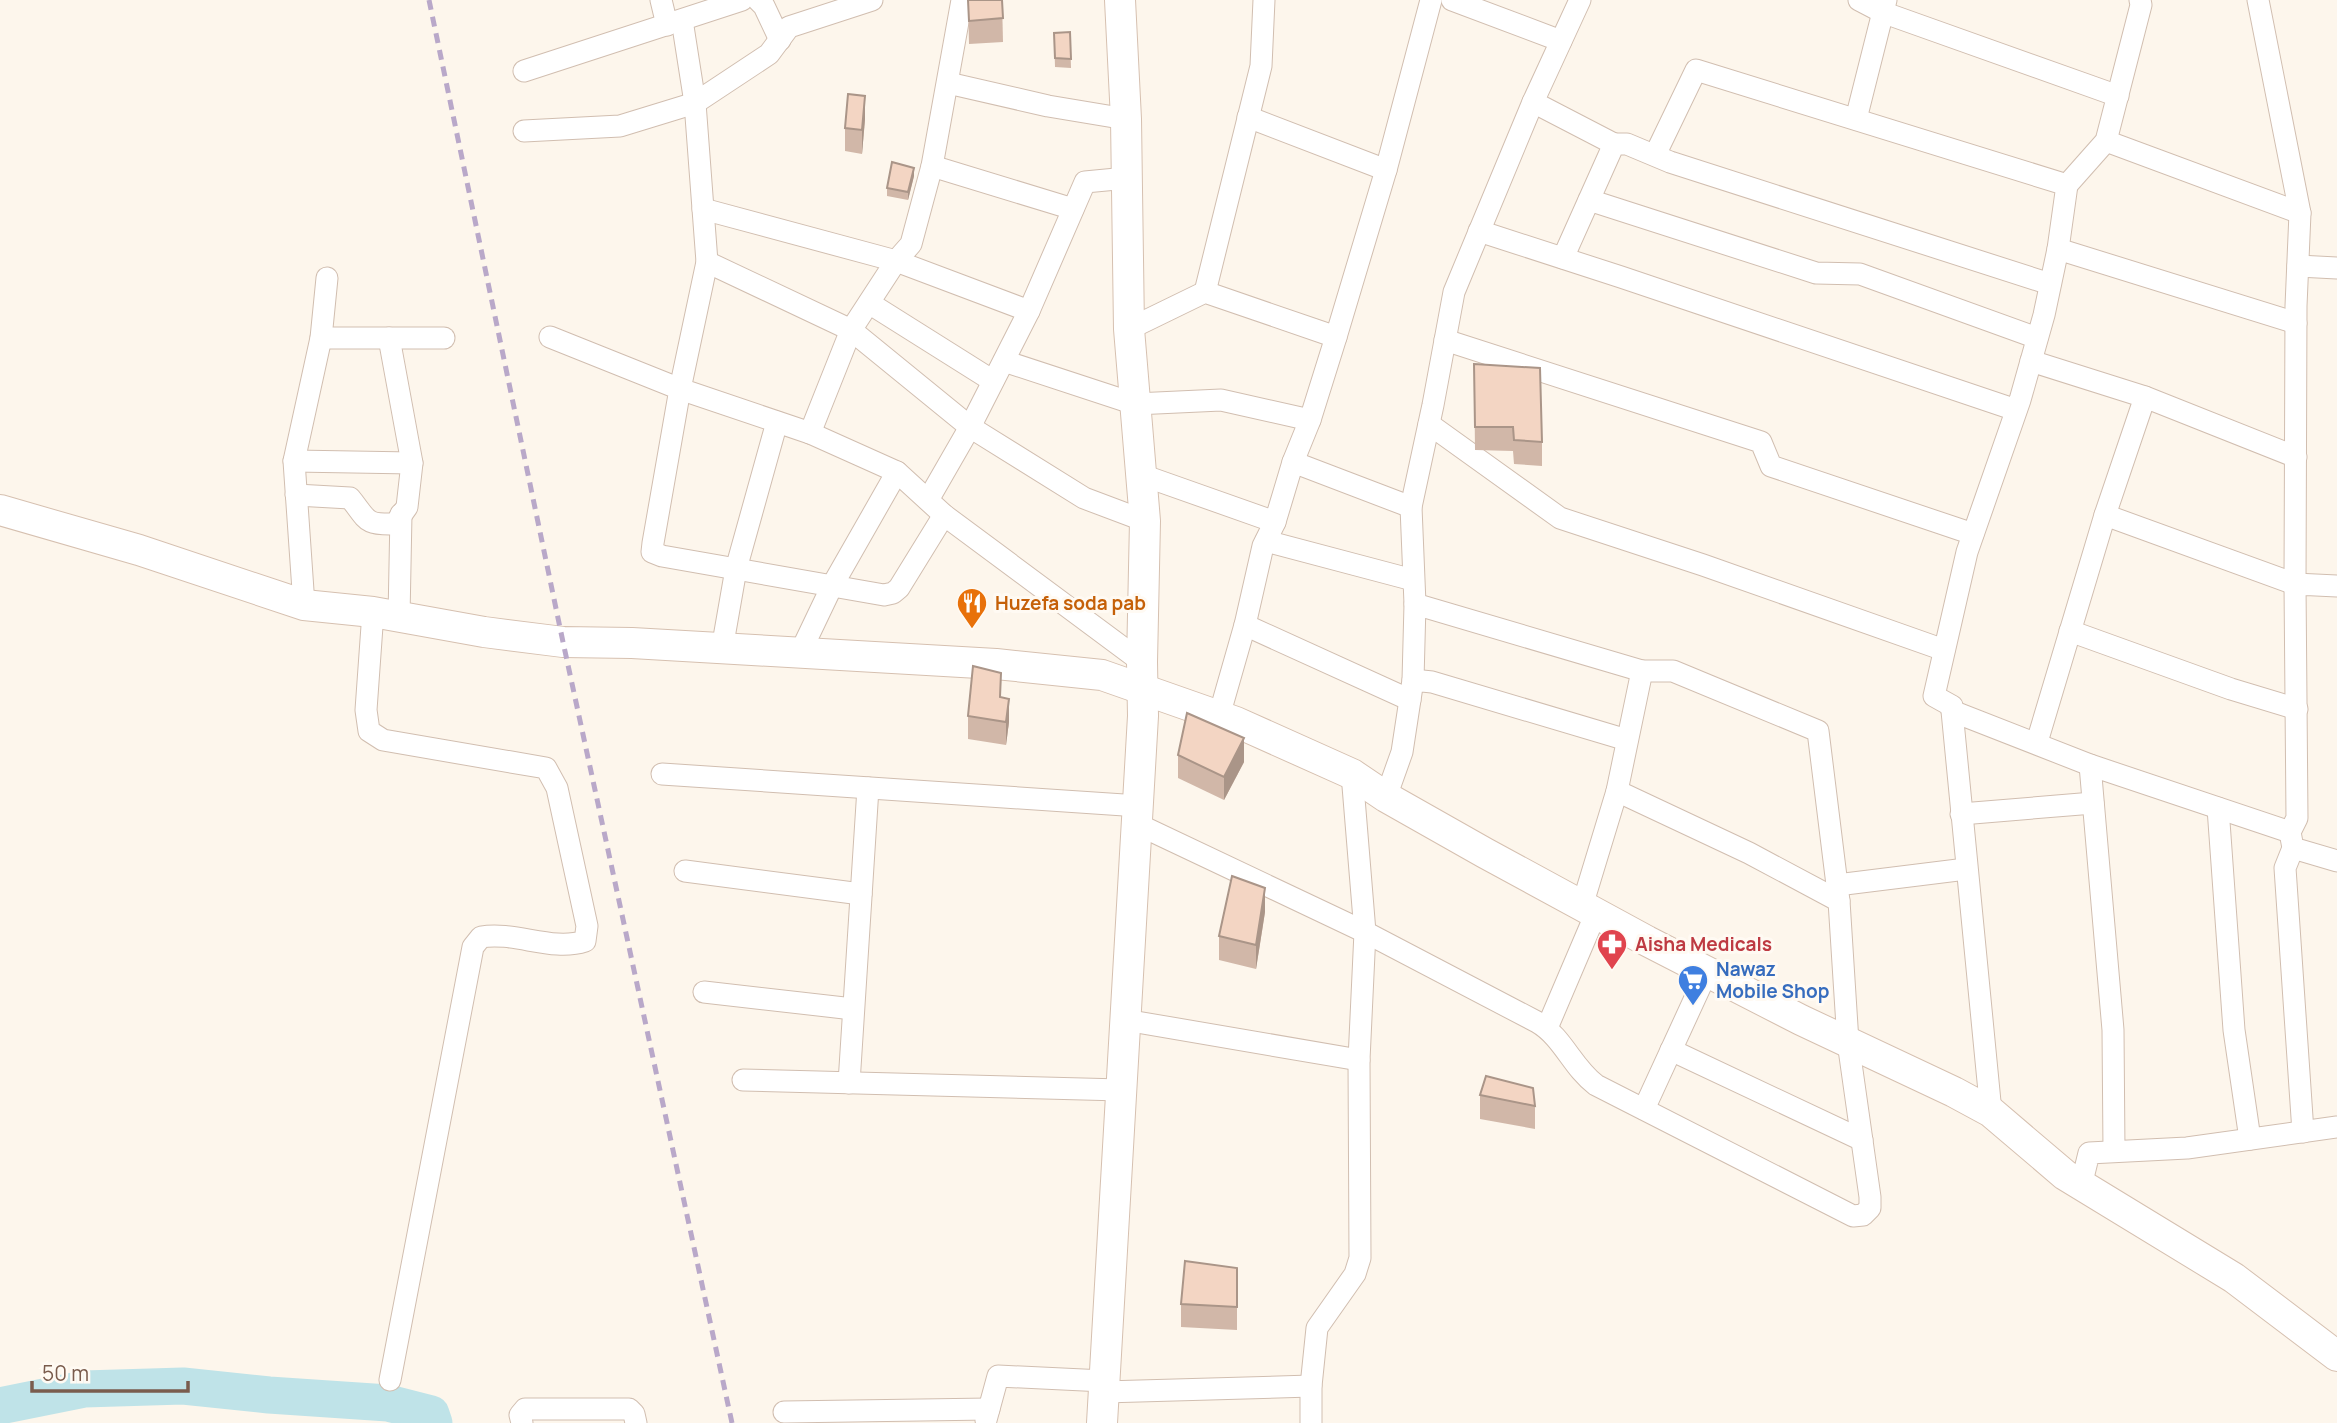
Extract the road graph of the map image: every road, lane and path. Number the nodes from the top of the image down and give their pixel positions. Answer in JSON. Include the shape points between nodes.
{"nodes":[{"id":1,"x":661,"y":0,"type":"edge"},
{"id":2,"x":743,"y":0,"type":"edge"},
{"id":3,"x":758,"y":0,"type":"edge"},
{"id":4,"x":872,"y":0,"type":"edge"},
{"id":5,"x":962,"y":0,"type":"edge"},
{"id":6,"x":1120,"y":0,"type":"edge"},
{"id":7,"x":1264,"y":0,"type":"edge"},
{"id":8,"x":1431,"y":0,"type":"edge"},
{"id":9,"x":1452,"y":0,"type":"edge"},
{"id":10,"x":1580,"y":0,"type":"edge"},
{"id":11,"x":1859,"y":0,"type":"edge"},
{"id":12,"x":2140,"y":0,"type":"edge"},
{"id":13,"x":2258,"y":0,"type":"edge"},
{"id":14,"x":1884,"y":6,"type":"edge"},
{"id":15,"x":674,"y":22,"type":"junction"},
{"id":16,"x":780,"y":40,"type":"junction"},
{"id":17,"x":1561,"y":41,"type":"junction"},
{"id":18,"x":524,"y":71,"type":"dead end"},
{"id":19,"x":948,"y":83,"type":"junction"},
{"id":20,"x":2118,"y":96,"type":"junction"},
{"id":21,"x":1533,"y":102,"type":"junction"},
{"id":22,"x":695,"y":103,"type":"junction"},
{"id":23,"x":1248,"y":117,"type":"junction"},
{"id":24,"x":1126,"y":119,"type":"junction"},
{"id":25,"x":1856,"y":119,"type":"junction"},
{"id":26,"x":524,"y":131,"type":"dead end"},
{"id":27,"x":2106,"y":141,"type":"junction"},
{"id":28,"x":1614,"y":144,"type":"junction"},
{"id":29,"x":1655,"y":155,"type":"junction"},
{"id":30,"x":932,"y":166,"type":"junction"},
{"id":31,"x":1386,"y":170,"type":"junction"},
{"id":32,"x":1127,"y":178,"type":"junction"},
{"id":33,"x":2067,"y":185,"type":"junction"},
{"id":34,"x":1589,"y":200,"type":"junction"},
{"id":35,"x":703,"y":209,"type":"junction"},
{"id":36,"x":1073,"y":209,"type":"junction"},
{"id":37,"x":2300,"y":213,"type":"junction"},
{"id":38,"x":1479,"y":232,"type":"junction"},
{"id":39,"x":2058,"y":249,"type":"junction"},
{"id":40,"x":1563,"y":258,"type":"junction"},
{"id":41,"x":896,"y":261,"type":"junction"},
{"id":42,"x":707,"y":262,"type":"junction"},
{"id":43,"x":2298,"y":266,"type":"junction"},
{"id":44,"x":2337,"y":268,"type":"edge"},
{"id":45,"x":327,"y":278,"type":"dead end"},
{"id":46,"x":2050,"y":284,"type":"junction"},
{"id":47,"x":1205,"y":292,"type":"junction"},
{"id":48,"x":869,"y":303,"type":"junction"},
{"id":49,"x":1029,"y":311,"type":"junction"},
{"id":50,"x":2296,"y":323,"type":"junction"},
{"id":51,"x":1129,"y":329,"type":"junction"},
{"id":52,"x":851,"y":330,"type":"junction"},
{"id":53,"x":550,"y":337,"type":"dead end"},
{"id":54,"x":1336,"y":337,"type":"junction"},
{"id":55,"x":321,"y":338,"type":"junction"},
{"id":56,"x":389,"y":338,"type":"junction"},
{"id":57,"x":444,"y":338,"type":"dead end"},
{"id":58,"x":2038,"y":338,"type":"junction"},
{"id":59,"x":1445,"y":340,"type":"junction"},
{"id":60,"x":1004,"y":361,"type":"junction"},
{"id":61,"x":2031,"y":361,"type":"junction"},
{"id":62,"x":993,"y":381,"type":"junction"},
{"id":63,"x":680,"y":389,"type":"junction"},
{"id":64,"x":2145,"y":397,"type":"junction"},
{"id":65,"x":1135,"y":404,"type":"junction"},
{"id":66,"x":2016,"y":410,"type":"junction"},
{"id":67,"x":1310,"y":420,"type":"junction"},
{"id":68,"x":777,"y":422,"type":"junction"},
{"id":69,"x":1429,"y":424,"type":"junction"},
{"id":70,"x":970,"y":427,"type":"junction"},
{"id":71,"x":810,"y":433,"type":"junction"},
{"id":72,"x":2296,"y":457,"type":"junction"},
{"id":73,"x":294,"y":460,"type":"junction"},
{"id":74,"x":1293,"y":462,"type":"junction"},
{"id":75,"x":412,"y":463,"type":"junction"},
{"id":76,"x":897,"y":471,"type":"junction"},
{"id":77,"x":1142,"y":475,"type":"junction"},
{"id":78,"x":296,"y":495,"type":"junction"},
{"id":79,"x":936,"y":507,"type":"junction"},
{"id":80,"x":1411,"y":507,"type":"junction"},
{"id":81,"x":0,"y":510,"type":"edge"},
{"id":82,"x":401,"y":514,"type":"junction"},
{"id":83,"x":2105,"y":514,"type":"junction"},
{"id":84,"x":1145,"y":521,"type":"junction"},
{"id":85,"x":1270,"y":531,"type":"junction"},
{"id":86,"x":1973,"y":534,"type":"junction"},
{"id":87,"x":736,"y":569,"type":"junction"},
{"id":88,"x":1413,"y":580,"type":"junction"},
{"id":89,"x":2295,"y":584,"type":"junction"},
{"id":90,"x":832,"y":586,"type":"junction"},
{"id":91,"x":2337,"y":586,"type":"edge"},
{"id":92,"x":1415,"y":604,"type":"junction"},
{"id":93,"x":304,"y":605,"type":"junction"},
{"id":94,"x":386,"y":615,"type":"junction"},
{"id":95,"x":1245,"y":625,"type":"junction"},
{"id":96,"x":2070,"y":631,"type":"junction"},
{"id":97,"x":722,"y":649,"type":"junction"},
{"id":98,"x":1944,"y":650,"type":"junction"},
{"id":99,"x":800,"y":653,"type":"junction"},
{"id":100,"x":1642,"y":671,"type":"junction"},
{"id":101,"x":1142,"y":676,"type":"junction"},
{"id":102,"x":1412,"y":690,"type":"junction"},
{"id":103,"x":2297,"y":709,"type":"junction"},
{"id":104,"x":1952,"y":710,"type":"junction"},
{"id":105,"x":1219,"y":716,"type":"junction"},
{"id":106,"x":1627,"y":740,"type":"junction"},
{"id":107,"x":2037,"y":742,"type":"junction"},
{"id":108,"x":2090,"y":765,"type":"junction"},
{"id":109,"x":663,"y":774,"type":"dead end"},
{"id":110,"x":1352,"y":774,"type":"junction"},
{"id":111,"x":868,"y":788,"type":"junction"},
{"id":112,"x":1617,"y":791,"type":"junction"},
{"id":113,"x":1386,"y":797,"type":"junction"},
{"id":114,"x":2093,"y":803,"type":"junction"},
{"id":115,"x":2218,"y":808,"type":"junction"},
{"id":116,"x":1961,"y":814,"type":"junction"},
{"id":117,"x":1138,"y":815,"type":"junction"},
{"id":118,"x":2292,"y":840,"type":"junction"},
{"id":119,"x":2337,"y":861,"type":"edge"},
{"id":120,"x":1966,"y":869,"type":"junction"},
{"id":121,"x":685,"y":871,"type":"dead end"},
{"id":122,"x":1838,"y":893,"type":"junction"},
{"id":123,"x":861,"y":894,"type":"junction"},
{"id":124,"x":1589,"y":910,"type":"junction"},
{"id":125,"x":1364,"y":932,"type":"junction"},
{"id":126,"x":1707,"y":972,"type":"junction"},
{"id":127,"x":704,"y":992,"type":"dead end"},
{"id":128,"x":853,"y":1009,"type":"junction"},
{"id":129,"x":1125,"y":1020,"type":"junction"},
{"id":130,"x":1547,"y":1028,"type":"junction"},
{"id":131,"x":1848,"y":1042,"type":"junction"},
{"id":132,"x":1671,"y":1050,"type":"junction"},
{"id":133,"x":1359,"y":1060,"type":"junction"},
{"id":134,"x":743,"y":1080,"type":"dead end"},
{"id":135,"x":849,"y":1083,"type":"junction"},
{"id":136,"x":1121,"y":1090,"type":"junction"},
{"id":137,"x":1644,"y":1109,"type":"junction"},
{"id":138,"x":1991,"y":1112,"type":"junction"},
{"id":139,"x":2337,"y":1127,"type":"edge"},
{"id":140,"x":2303,"y":1132,"type":"junction"},
{"id":141,"x":2250,"y":1139,"type":"junction"},
{"id":142,"x":1862,"y":1140,"type":"junction"},
{"id":143,"x":2113,"y":1151,"type":"junction"},
{"id":144,"x":2081,"y":1186,"type":"junction"},
{"id":145,"x":2337,"y":1356,"type":"edge"},
{"id":146,"x":390,"y":1380,"type":"dead end"},
{"id":147,"x":1311,"y":1386,"type":"junction"},
{"id":148,"x":1104,"y":1387,"type":"junction"},
{"id":149,"x":785,"y":1412,"type":"dead end"},
{"id":150,"x":548,"y":1416,"type":"edge"},
{"id":151,"x":987,"y":1416,"type":"edge"},
{"id":152,"x":593,"y":1417,"type":"edge"},
{"id":153,"x":832,"y":1417,"type":"edge"},
{"id":154,"x":522,"y":1423,"type":"edge"},
{"id":155,"x":636,"y":1423,"type":"edge"},
{"id":156,"x":1102,"y":1423,"type":"edge"},
{"id":157,"x":1311,"y":1423,"type":"edge"}],
"edges":[{"from":1,"to":15,"type":"street"},
{"from":2,"to":15,"type":"street"},
{"from":3,"to":16,"type":"street"},
{"from":4,"to":16,"type":"street","via":[[789,27]]},
{"from":5,"to":19,"type":"street"},
{"from":6,"to":24,"type":"main road"},
{"from":7,"to":23,"type":"street","via":[[1261,66]]},
{"from":8,"to":31,"type":"street"},
{"from":9,"to":17,"type":"street"},
{"from":10,"to":17,"type":"street"},
{"from":11,"to":14,"type":"street"},
{"from":12,"to":20,"type":"street"},
{"from":13,"to":37,"type":"street"},
{"from":14,"to":20,"type":"street"},
{"from":14,"to":25,"type":"street"},
{"from":15,"to":18,"type":"street"},
{"from":15,"to":22,"type":"street"},
{"from":16,"to":22,"type":"street","via":[[769,54]]},
{"from":17,"to":21,"type":"street"},
{"from":19,"to":24,"type":"street"},
{"from":19,"to":30,"type":"street"},
{"from":20,"to":27,"type":"street"},
{"from":21,"to":28,"type":"street"},
{"from":21,"to":38,"type":"street"},
{"from":22,"to":26,"type":"street","via":[[620,126]]},
{"from":22,"to":35,"type":"street"},
{"from":23,"to":31,"type":"street"},
{"from":23,"to":47,"type":"street"},
{"from":24,"to":32,"type":"main road"},
{"from":25,"to":29,"type":"street","via":[[1696,70]]},
{"from":25,"to":33,"type":"street"},
{"from":27,"to":33,"type":"street"},
{"from":27,"to":37,"type":"street"},
{"from":28,"to":29,"type":"street"},
{"from":28,"to":34,"type":"street"},
{"from":29,"to":46,"type":"street"},
{"from":30,"to":36,"type":"street"},
{"from":30,"to":41,"type":"street","via":[[911,244]]},
{"from":31,"to":54,"type":"street"},
{"from":32,"to":36,"type":"street","via":[[1085,182]]},
{"from":32,"to":51,"type":"main road"},
{"from":33,"to":39,"type":"street"},
{"from":34,"to":40,"type":"street"},
{"from":34,"to":58,"type":"street","via":[[1816,273],[1860,274]]},
{"from":35,"to":41,"type":"street"},
{"from":35,"to":42,"type":"street"},
{"from":36,"to":49,"type":"street"},
{"from":37,"to":43,"type":"street"},
{"from":38,"to":40,"type":"street"},
{"from":38,"to":59,"type":"street","via":[[1454,292]]},
{"from":39,"to":46,"type":"street"},
{"from":39,"to":50,"type":"street"},
{"from":40,"to":66,"type":"street"},
{"from":41,"to":48,"type":"street"},
{"from":41,"to":49,"type":"street"},
{"from":42,"to":52,"type":"street"},
{"from":42,"to":63,"type":"street"},
{"from":43,"to":44,"type":"street"},
{"from":43,"to":50,"type":"street"},
{"from":45,"to":55,"type":"street"},
{"from":46,"to":58,"type":"street"},
{"from":47,"to":51,"type":"street"},
{"from":47,"to":54,"type":"street"},
{"from":48,"to":52,"type":"street"},
{"from":48,"to":62,"type":"street"},
{"from":49,"to":60,"type":"street"},
{"from":50,"to":72,"type":"street"},
{"from":51,"to":65,"type":"main road"},
{"from":52,"to":70,"type":"street"},
{"from":52,"to":71,"type":"street"},
{"from":53,"to":63,"type":"street"},
{"from":54,"to":67,"type":"street"},
{"from":55,"to":56,"type":"street"},
{"from":55,"to":73,"type":"street"},
{"from":56,"to":57,"type":"street"},
{"from":56,"to":75,"type":"street"},
{"from":58,"to":61,"type":"street"},
{"from":59,"to":69,"type":"street"},
{"from":59,"to":86,"type":"street","via":[[1761,442],[1771,466]]},
{"from":60,"to":62,"type":"street"},
{"from":60,"to":65,"type":"street"},
{"from":61,"to":64,"type":"street"},
{"from":61,"to":66,"type":"street"},
{"from":62,"to":70,"type":"street"},
{"from":63,"to":68,"type":"street"},
{"from":63,"to":87,"type":"street","via":[[652,552]]},
{"from":64,"to":72,"type":"street"},
{"from":64,"to":83,"type":"street"},
{"from":65,"to":67,"type":"street","via":[[1221,400]]},
{"from":65,"to":77,"type":"main road"},
{"from":66,"to":86,"type":"street"},
{"from":67,"to":74,"type":"street"},
{"from":68,"to":71,"type":"street"},
{"from":68,"to":87,"type":"street"},
{"from":69,"to":80,"type":"street"},
{"from":69,"to":98,"type":"street","via":[[1560,518]]},
{"from":70,"to":79,"type":"street"},
{"from":70,"to":84,"type":"street","via":[[1084,498]]},
{"from":71,"to":76,"type":"street"},
{"from":72,"to":89,"type":"street"},
{"from":73,"to":75,"type":"street"},
{"from":73,"to":78,"type":"street"},
{"from":74,"to":80,"type":"street"},
{"from":74,"to":85,"type":"street"},
{"from":75,"to":82,"type":"street","via":[[408,503]]},
{"from":76,"to":79,"type":"street"},
{"from":76,"to":90,"type":"street"},
{"from":77,"to":84,"type":"main road"},
{"from":77,"to":85,"type":"street"},
{"from":78,"to":82,"type":"street","via":[[350,498],[370,523],[395,524]]},
{"from":78,"to":93,"type":"street"},
{"from":79,"to":90,"type":"street","via":[[893,593]]},
{"from":79,"to":101,"type":"street"},
{"from":80,"to":88,"type":"street"},
{"from":81,"to":93,"type":"main road"},
{"from":82,"to":94,"type":"street"},
{"from":83,"to":89,"type":"street"},
{"from":83,"to":96,"type":"street"},
{"from":84,"to":101,"type":"main road"},
{"from":85,"to":88,"type":"street"},
{"from":85,"to":95,"type":"street"},
{"from":86,"to":98,"type":"street"},
{"from":87,"to":90,"type":"street"},
{"from":87,"to":97,"type":"street"},
{"from":88,"to":92,"type":"street"},
{"from":89,"to":91,"type":"street"},
{"from":89,"to":103,"type":"street"},
{"from":90,"to":99,"type":"street"},
{"from":92,"to":100,"type":"street"},
{"from":92,"to":102,"type":"street"},
{"from":93,"to":94,"type":"main road"},
{"from":94,"to":97,"type":"main road","via":[[562,642]]},
{"from":94,"to":146,"type":"street","via":[[366,710],[369,730],[383,740],[546,768],[557,788],[587,926],[585,941],[573,945],[496,934],[481,937],[472,947]]},
{"from":95,"to":102,"type":"street"},
{"from":95,"to":105,"type":"street"},
{"from":96,"to":103,"type":"street"},
{"from":96,"to":107,"type":"street"},
{"from":97,"to":99,"type":"main road"},
{"from":98,"to":104,"type":"street","via":[[1934,696]]},
{"from":99,"to":101,"type":"main road"},
{"from":100,"to":106,"type":"street"},
{"from":100,"to":122,"type":"street","via":[[1673,671],[1818,730]]},
{"from":101,"to":105,"type":"main road"},
{"from":101,"to":117,"type":"main road"},
{"from":102,"to":106,"type":"street","via":[[1432,682]]},
{"from":102,"to":113,"type":"street","via":[[1402,751]]},
{"from":103,"to":118,"type":"street","via":[[2297,818]]},
{"from":104,"to":107,"type":"street"},
{"from":104,"to":116,"type":"street"},
{"from":105,"to":110,"type":"main road"},
{"from":106,"to":112,"type":"street"},
{"from":107,"to":108,"type":"street"},
{"from":108,"to":114,"type":"street"},
{"from":108,"to":115,"type":"street"},
{"from":109,"to":111,"type":"street"},
{"from":110,"to":113,"type":"main road"},
{"from":110,"to":125,"type":"street"},
{"from":111,"to":117,"type":"street"},
{"from":111,"to":123,"type":"street"},
{"from":112,"to":122,"type":"street"},
{"from":112,"to":124,"type":"street"},
{"from":113,"to":124,"type":"main road"},
{"from":114,"to":116,"type":"street"},
{"from":114,"to":143,"type":"street","via":[[2113,1030]]},
{"from":115,"to":118,"type":"street"},
{"from":115,"to":141,"type":"street","via":[[2235,1030]]},
{"from":116,"to":120,"type":"street"},
{"from":117,"to":125,"type":"street"},
{"from":117,"to":129,"type":"main road"},
{"from":118,"to":119,"type":"street"},
{"from":118,"to":140,"type":"street","via":[[2285,868]]},
{"from":120,"to":122,"type":"street"},
{"from":120,"to":138,"type":"street"},
{"from":121,"to":123,"type":"street"},
{"from":122,"to":131,"type":"street"},
{"from":123,"to":128,"type":"street"},
{"from":124,"to":126,"type":"main road"},
{"from":124,"to":130,"type":"street"},
{"from":125,"to":130,"type":"street"},
{"from":125,"to":133,"type":"street"},
{"from":126,"to":131,"type":"main road"},
{"from":126,"to":132,"type":"street"},
{"from":127,"to":128,"type":"street"},
{"from":128,"to":135,"type":"street"},
{"from":129,"to":133,"type":"street"},
{"from":129,"to":136,"type":"main road"},
{"from":130,"to":137,"type":"street","via":[[1587,1079]]},
{"from":131,"to":138,"type":"main road"},
{"from":131,"to":142,"type":"street"},
{"from":132,"to":137,"type":"street"},
{"from":132,"to":142,"type":"street"},
{"from":133,"to":147,"type":"street","via":[[1359,1267],[1317,1328]]},
{"from":134,"to":135,"type":"street"},
{"from":135,"to":136,"type":"street"},
{"from":136,"to":148,"type":"main road"},
{"from":137,"to":142,"type":"street","via":[[1853,1216],[1870,1208]]},
{"from":138,"to":144,"type":"main road"},
{"from":139,"to":140,"type":"street"},
{"from":140,"to":141,"type":"street"},
{"from":141,"to":143,"type":"street"},
{"from":143,"to":144,"type":"street","via":[[2089,1153]]},
{"from":144,"to":145,"type":"main road","via":[[2234,1278]]},
{"from":147,"to":148,"type":"street"},
{"from":147,"to":157,"type":"street"},
{"from":148,"to":151,"type":"street","via":[[998,1376]]},
{"from":148,"to":156,"type":"main road"},
{"from":149,"to":153,"type":"street"},
{"from":150,"to":152,"type":"street"},
{"from":150,"to":154,"type":"street","via":[[525,1409],[520,1415]]},
{"from":151,"to":153,"type":"street"},
{"from":152,"to":155,"type":"street","via":[[629,1409]]}]}
